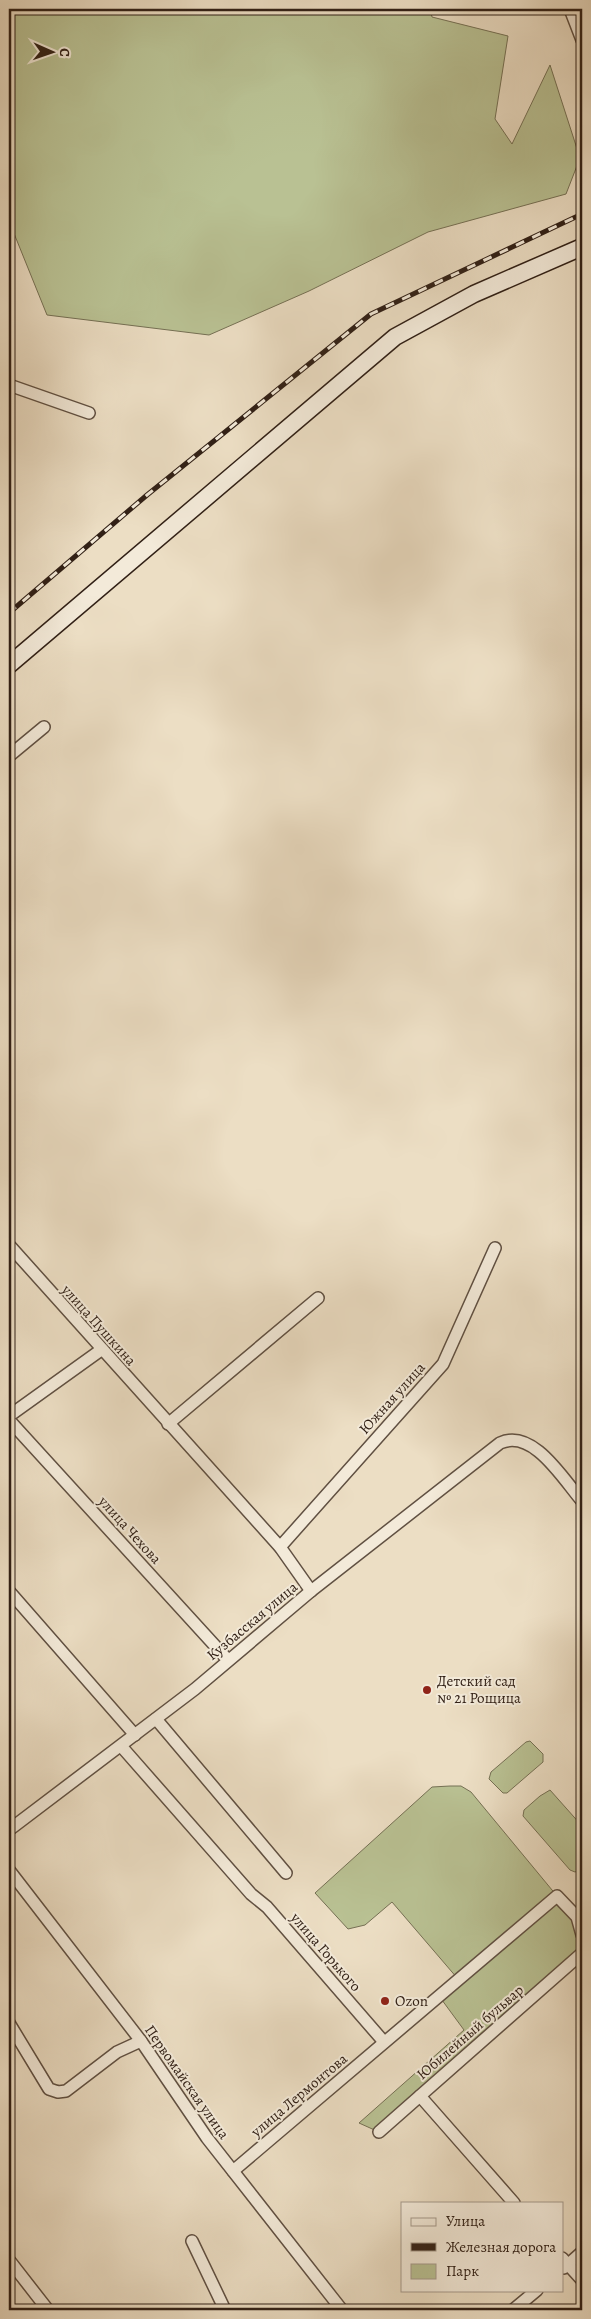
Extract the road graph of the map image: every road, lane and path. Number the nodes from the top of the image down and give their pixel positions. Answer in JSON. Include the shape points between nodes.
{"nodes":[{"id":1,"x":570,"y":9,"type":"edge"},
{"id":2,"x":582,"y":40,"type":"edge"},
{"id":3,"x":582,"y":247,"type":"edge"},
{"id":4,"x":9,"y":384,"type":"edge"},
{"id":5,"x":89,"y":413,"type":"dead end"},
{"id":6,"x":9,"y":664,"type":"edge"},
{"id":7,"x":44,"y":727,"type":"dead end"},
{"id":8,"x":9,"y":756,"type":"edge"},
{"id":9,"x":9,"y":1244,"type":"edge"},
{"id":10,"x":495,"y":1248,"type":"dead end"},
{"id":11,"x":318,"y":1298,"type":"dead end"},
{"id":12,"x":101,"y":1350,"type":"junction"},
{"id":13,"x":9,"y":1416,"type":"edge"},
{"id":14,"x":9,"y":1420,"type":"edge"},
{"id":15,"x":168,"y":1424,"type":"junction"},
{"id":16,"x":582,"y":1501,"type":"edge"},
{"id":17,"x":280,"y":1547,"type":"junction"},
{"id":18,"x":311,"y":1591,"type":"junction"},
{"id":19,"x":9,"y":1592,"type":"edge"},
{"id":20,"x":228,"y":1660,"type":"junction"},
{"id":21,"x":156,"y":1719,"type":"junction"},
{"id":22,"x":135,"y":1735,"type":"junction"},
{"id":23,"x":121,"y":1746,"type":"junction"},
{"id":24,"x":9,"y":1830,"type":"edge"},
{"id":25,"x":9,"y":1870,"type":"edge"},
{"id":26,"x":286,"y":1873,"type":"dead end"},
{"id":27,"x":582,"y":1935,"type":"edge"},
{"id":28,"x":582,"y":1941,"type":"edge"},
{"id":29,"x":581,"y":1956,"type":"edge"},
{"id":30,"x":9,"y":2023,"type":"edge"},
{"id":31,"x":141,"y":2041,"type":"junction"},
{"id":32,"x":384,"y":2042,"type":"junction"},
{"id":33,"x":420,"y":2096,"type":"junction"},
{"id":34,"x":379,"y":2132,"type":"dead end"},
{"id":35,"x":233,"y":2171,"type":"junction"},
{"id":36,"x":513,"y":2202,"type":"edge"},
{"id":37,"x":192,"y":2242,"type":"dead end"},
{"id":38,"x":582,"y":2252,"type":"edge"},
{"id":39,"x":9,"y":2260,"type":"edge"},
{"id":40,"x":564,"y":2264,"type":"edge"},
{"id":41,"x":582,"y":2280,"type":"edge"},
{"id":42,"x":535,"y":2292,"type":"edge"},
{"id":43,"x":48,"y":2310,"type":"edge"},
{"id":44,"x":225,"y":2310,"type":"edge"},
{"id":45,"x":342,"y":2310,"type":"edge"},
{"id":46,"x":513,"y":2310,"type":"edge"}],
"edges":[{"from":1,"to":2,"type":"street"},
{"from":3,"to":6,"type":"street","via":[[474,294],[395,337]]},
{"from":4,"to":5,"type":"street"},
{"from":7,"to":8,"type":"street"},
{"from":9,"to":12,"type":"street","name":"улица Пушкина"},
{"from":10,"to":17,"type":"street","name":"Южная улица","via":[[443,1364]]},
{"from":11,"to":15,"type":"street"},
{"from":12,"to":13,"type":"street"},
{"from":12,"to":15,"type":"street","name":"улица Пушкина"},
{"from":14,"to":20,"type":"street","name":"улица Чехова"},
{"from":15,"to":17,"type":"street","name":"улица Пушкина"},
{"from":16,"to":18,"type":"street","name":"Кузбасская улица","via":[[534,1446],[516,1439],[507,1440]]},
{"from":17,"to":18,"type":"street","name":"улица Пушкина"},
{"from":18,"to":20,"type":"street","name":"Кузбасская улица"},
{"from":19,"to":22,"type":"street"},
{"from":20,"to":21,"type":"street","name":"Кузбасская улица"},
{"from":21,"to":22,"type":"street","name":"Кузбасская улица"},
{"from":21,"to":26,"type":"street"},
{"from":22,"to":23,"type":"street","name":"Кузбасская улица"},
{"from":23,"to":24,"type":"street","name":"Кузбасская улица"},
{"from":23,"to":32,"type":"street","name":"улица Горького"},
{"from":25,"to":31,"type":"street","name":"Первомайская улица"},
{"from":27,"to":32,"type":"street","via":[[576,1917],[556,1896]]},
{"from":28,"to":29,"type":"street"},
{"from":29,"to":33,"type":"street","name":"Юбилейный бульвар"},
{"from":30,"to":31,"type":"street","via":[[50,2089],[58,2092],[66,2090],[117,2052]]},
{"from":31,"to":35,"type":"street","name":"Первомайская улица"},
{"from":32,"to":35,"type":"street","name":"улица Лермонтова"},
{"from":33,"to":34,"type":"street","name":"Юбилейный бульвар"},
{"from":33,"to":36,"type":"street"},
{"from":35,"to":45,"type":"street","name":"Первомайская улица"},
{"from":37,"to":44,"type":"street"},
{"from":38,"to":40,"type":"street"},
{"from":39,"to":43,"type":"street"},
{"from":40,"to":41,"type":"street"},
{"from":42,"to":46,"type":"street"}]}
